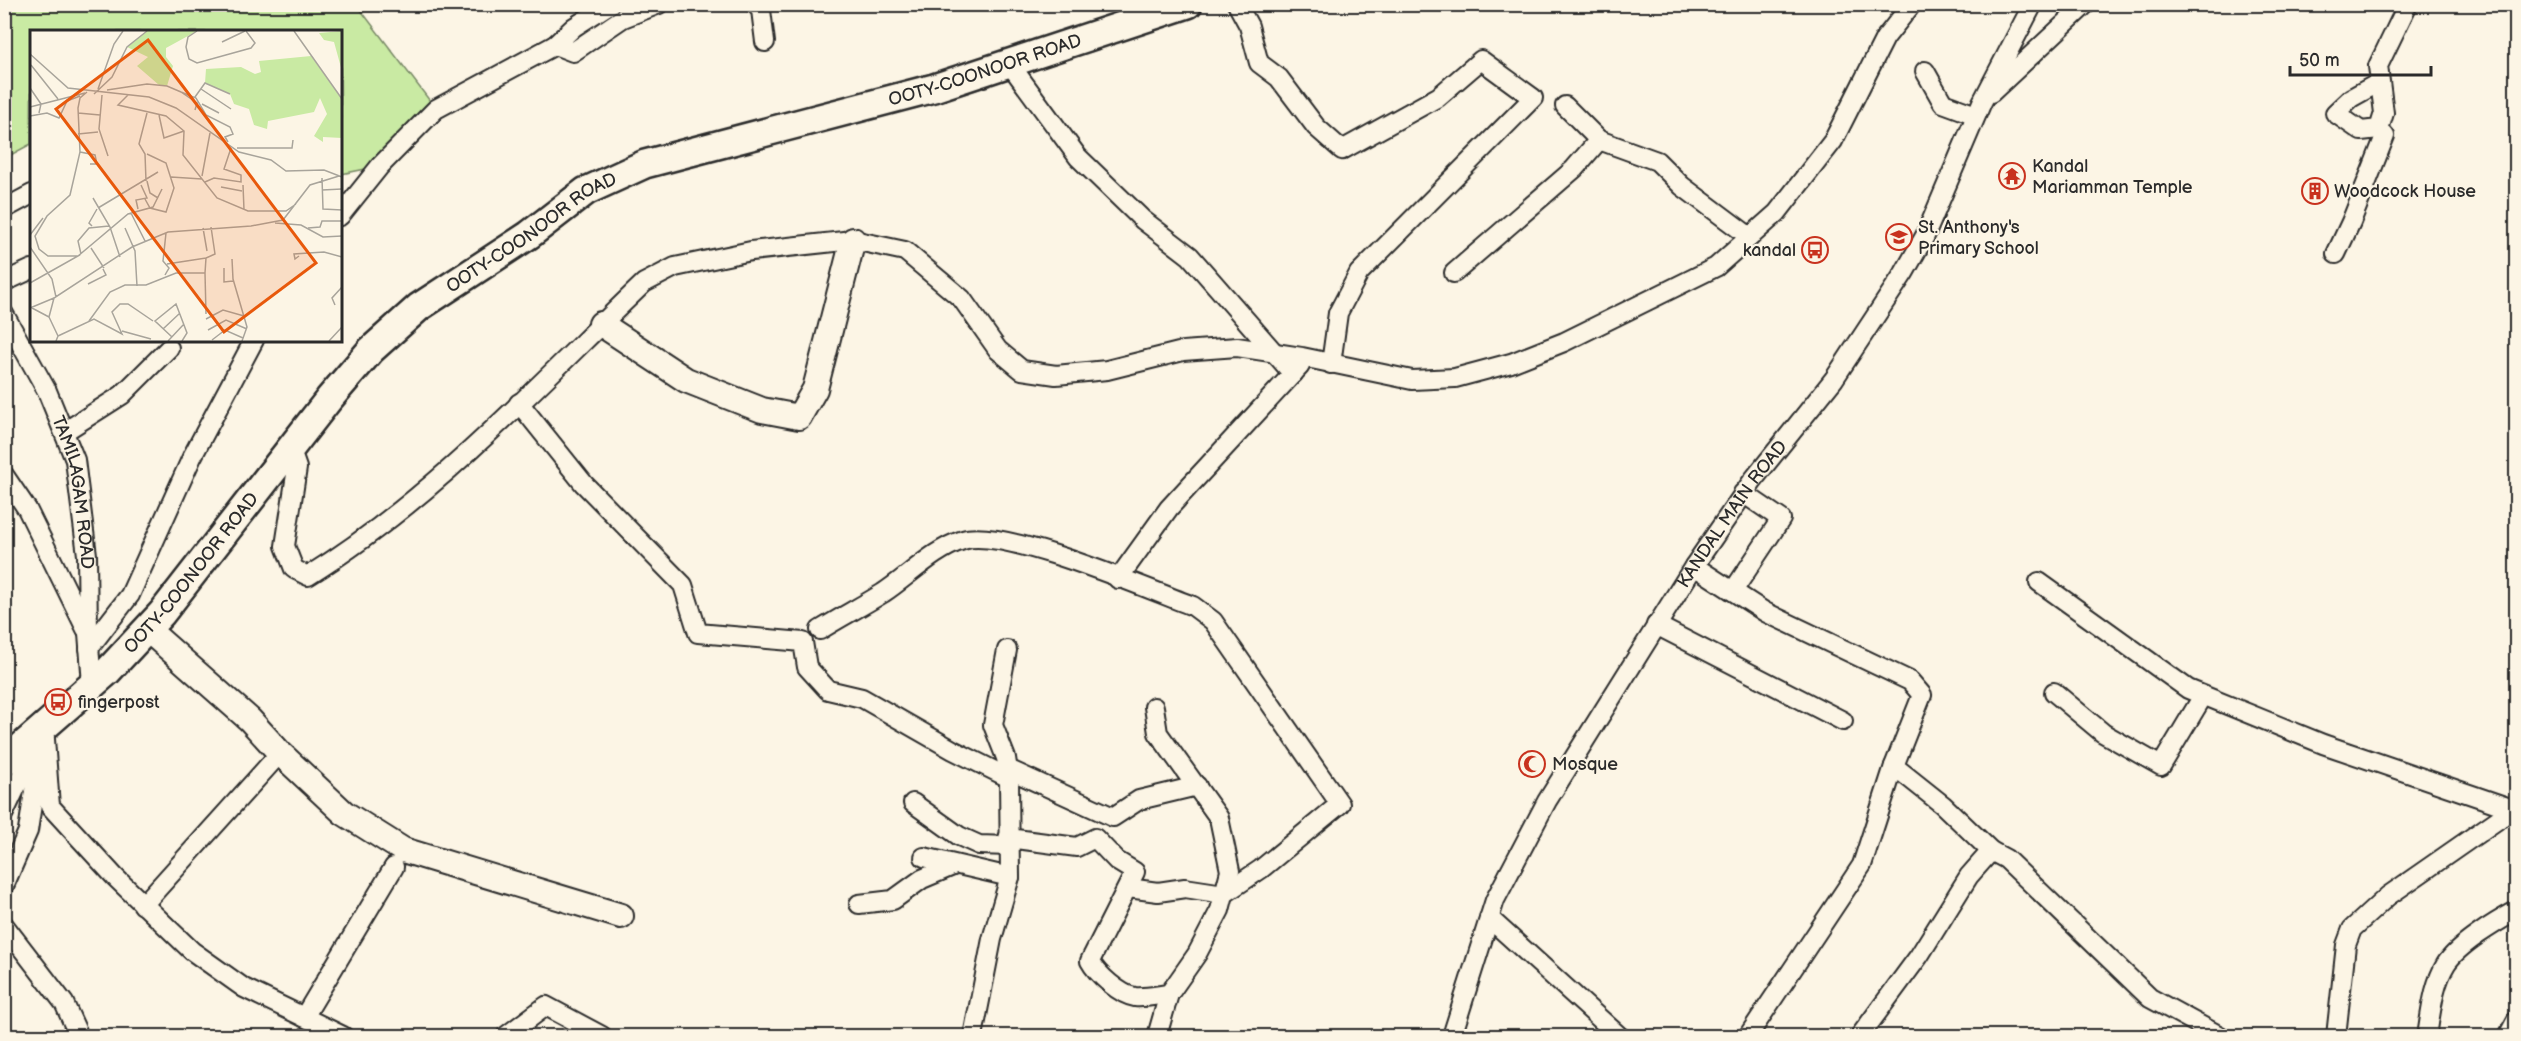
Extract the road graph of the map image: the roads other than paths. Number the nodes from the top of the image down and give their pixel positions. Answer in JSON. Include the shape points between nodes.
{"nodes":[{"id":1,"x":610,"y":4,"type":"edge"},
{"id":2,"x":659,"y":4,"type":"edge"},
{"id":3,"x":755,"y":4,"type":"edge"},
{"id":4,"x":1188,"y":4,"type":"edge"},
{"id":5,"x":1238,"y":4,"type":"edge"},
{"id":6,"x":1912,"y":4,"type":"edge"},
{"id":7,"x":2033,"y":4,"type":"edge"},
{"id":8,"x":2086,"y":4,"type":"edge"},
{"id":9,"x":2408,"y":4,"type":"edge"},
{"id":10,"x":765,"y":42,"type":"dead end"},
{"id":11,"x":555,"y":45,"type":"junction"},
{"id":12,"x":1009,"y":63,"type":"junction"},
{"id":13,"x":1925,"y":71,"type":"dead end"},
{"id":14,"x":2378,"y":82,"type":"junction"},
{"id":15,"x":1565,"y":106,"type":"dead end"},
{"id":16,"x":1979,"y":108,"type":"junction"},
{"id":17,"x":2379,"y":129,"type":"junction"},
{"id":18,"x":1599,"y":141,"type":"junction"},
{"id":19,"x":30,"y":195,"type":"edge"},
{"id":20,"x":4,"y":209,"type":"edge"},
{"id":21,"x":342,"y":214,"type":"edge"},
{"id":22,"x":1750,"y":237,"type":"junction"},
{"id":23,"x":853,"y":240,"type":"junction"},
{"id":24,"x":2336,"y":254,"type":"dead end"},
{"id":25,"x":30,"y":270,"type":"edge"},
{"id":26,"x":1454,"y":273,"type":"dead end"},
{"id":27,"x":4,"y":282,"type":"edge"},
{"id":28,"x":4,"y":314,"type":"edge"},
{"id":29,"x":601,"y":324,"type":"junction"},
{"id":30,"x":253,"y":342,"type":"edge"},
{"id":31,"x":169,"y":348,"type":"dead end"},
{"id":32,"x":1275,"y":352,"type":"junction"},
{"id":33,"x":1309,"y":358,"type":"junction"},
{"id":34,"x":1331,"y":364,"type":"junction"},
{"id":35,"x":1293,"y":374,"type":"junction"},
{"id":36,"x":519,"y":403,"type":"junction"},
{"id":37,"x":64,"y":432,"type":"junction"},
{"id":38,"x":290,"y":448,"type":"junction"},
{"id":39,"x":4,"y":475,"type":"edge"},
{"id":40,"x":1743,"y":493,"type":"junction"},
{"id":41,"x":1694,"y":566,"type":"junction"},
{"id":42,"x":1118,"y":579,"type":"junction"},
{"id":43,"x":2039,"y":582,"type":"dead end"},
{"id":44,"x":1733,"y":591,"type":"junction"},
{"id":45,"x":1656,"y":625,"type":"junction"},
{"id":46,"x":147,"y":629,"type":"junction"},
{"id":47,"x":820,"y":630,"type":"dead end"},
{"id":48,"x":88,"y":640,"type":"junction"},
{"id":49,"x":1007,"y":650,"type":"dead end"},
{"id":50,"x":92,"y":684,"type":"junction"},
{"id":51,"x":2054,"y":692,"type":"dead end"},
{"id":52,"x":2203,"y":696,"type":"junction"},
{"id":53,"x":1154,"y":707,"type":"dead end"},
{"id":54,"x":1843,"y":721,"type":"dead end"},
{"id":55,"x":44,"y":726,"type":"junction"},
{"id":56,"x":280,"y":753,"type":"junction"},
{"id":57,"x":4,"y":762,"type":"edge"},
{"id":58,"x":1894,"y":766,"type":"junction"},
{"id":59,"x":1008,"y":773,"type":"junction"},
{"id":60,"x":1197,"y":786,"type":"junction"},
{"id":61,"x":913,"y":803,"type":"dead end"},
{"id":62,"x":2515,"y":809,"type":"edge"},
{"id":63,"x":4,"y":813,"type":"edge"},
{"id":64,"x":1009,"y":842,"type":"junction"},
{"id":65,"x":1991,"y":851,"type":"junction"},
{"id":66,"x":924,"y":857,"type":"dead end"},
{"id":67,"x":955,"y":865,"type":"junction"},
{"id":68,"x":394,"y":867,"type":"dead end"},
{"id":69,"x":1010,"y":878,"type":"junction"},
{"id":70,"x":4,"y":886,"type":"edge"},
{"id":71,"x":1128,"y":888,"type":"junction"},
{"id":72,"x":1224,"y":894,"type":"junction"},
{"id":73,"x":859,"y":904,"type":"dead end"},
{"id":74,"x":143,"y":905,"type":"junction"},
{"id":75,"x":2517,"y":911,"type":"edge"},
{"id":76,"x":621,"y":916,"type":"dead end"},
{"id":77,"x":1489,"y":918,"type":"junction"},
{"id":78,"x":4,"y":925,"type":"edge"},
{"id":79,"x":1169,"y":994,"type":"junction"},
{"id":80,"x":303,"y":1017,"type":"junction"},
{"id":81,"x":2517,"y":1021,"type":"edge"},
{"id":82,"x":79,"y":1036,"type":"edge"},
{"id":83,"x":343,"y":1036,"type":"edge"},
{"id":84,"x":506,"y":1036,"type":"edge"},
{"id":85,"x":602,"y":1036,"type":"edge"},
{"id":86,"x":972,"y":1036,"type":"edge"},
{"id":87,"x":1157,"y":1036,"type":"edge"},
{"id":88,"x":1452,"y":1036,"type":"edge"},
{"id":89,"x":1619,"y":1036,"type":"edge"},
{"id":90,"x":1749,"y":1036,"type":"edge"},
{"id":91,"x":1860,"y":1036,"type":"edge"},
{"id":92,"x":2220,"y":1036,"type":"edge"},
{"id":93,"x":2336,"y":1036,"type":"edge"},
{"id":94,"x":2427,"y":1036,"type":"edge"},
{"id":95,"x":2508,"y":1036,"type":"edge"}],
"edges":[{"from":1,"to":11,"type":"street","via":[[574,27]]},
{"from":2,"to":11,"type":"street","via":[[623,18],[573,52]]},
{"from":3,"to":10,"type":"street","via":[[761,10]]},
{"from":4,"to":12,"type":"highway","name":"OOTY-COONOOR ROAD"},
{"from":5,"to":34,"type":"street","via":[[1259,63],[1279,78],[1316,127],[1342,150],[1438,97],[1481,60],[1533,98],[1359,273],[1338,313]]},
{"from":6,"to":22,"type":"street","via":[[1885,38],[1833,141],[1777,213]]},
{"from":7,"to":16,"type":"street","name":"KANDAL MAIN ROAD"},
{"from":8,"to":16,"type":"street"},
{"from":9,"to":14,"type":"street","via":[[2378,66]]},
{"from":11,"to":21,"type":"street","via":[[436,109],[380,166]]},
{"from":12,"to":32,"type":"street","via":[[1078,157],[1143,220],[1190,256]]},
{"from":12,"to":38,"type":"highway","name":"OOTY-COONOOR ROAD","via":[[934,88],[645,164],[586,191],[528,235],[419,307],[371,350]]},
{"from":13,"to":16,"type":"street","via":[[1943,104]]},
{"from":14,"to":17,"type":"street","via":[[2384,113]]},
{"from":14,"to":17,"type":"street","via":[[2335,113],[2361,131]]},
{"from":15,"to":18,"type":"street"},
{"from":16,"to":40,"type":"street","name":"KANDAL MAIN ROAD","via":[[1925,236],[1904,273],[1833,379]]},
{"from":17,"to":24,"type":"street","via":[[2385,136]]},
{"from":18,"to":22,"type":"street","via":[[1657,161],[1682,186]]},
{"from":18,"to":26,"type":"street","via":[[1574,169]]},
{"from":19,"to":20,"type":"street"},
{"from":22,"to":34,"type":"street","via":[[1716,267],[1564,342],[1511,363],[1455,378],[1412,380]]},
{"from":23,"to":29,"type":"street","via":[[751,251],[675,267],[644,283]]},
{"from":23,"to":29,"type":"main road","via":[[815,389],[799,417],[762,410],[686,380]]},
{"from":23,"to":32,"type":"street","via":[[905,251],[962,299],[998,350],[1022,370],[1056,375],[1107,370],[1183,351],[1237,347]]},
{"from":25,"to":27,"type":"street"},
{"from":28,"to":37,"type":"street","name":"TAMILAGAM ROAD","via":[[47,391]]},
{"from":29,"to":36,"type":"street"},
{"from":30,"to":48,"type":"street","via":[[192,457],[130,595]]},
{"from":31,"to":37,"type":"street","via":[[122,395]]},
{"from":32,"to":33,"type":"street"},
{"from":32,"to":35,"type":"street"},
{"from":33,"to":34,"type":"street"},
{"from":33,"to":35,"type":"street"},
{"from":35,"to":42,"type":"street","via":[[1169,508]]},
{"from":36,"to":38,"type":"street","via":[[370,536],[308,576],[294,569],[285,546],[297,468]]},
{"from":36,"to":59,"type":"street","via":[[584,484],[683,585],[698,633],[803,642],[807,667],[828,690],[862,698]]},
{"from":37,"to":48,"type":"street","name":"TAMILAGAM ROAD","via":[[75,460],[87,555]]},
{"from":38,"to":46,"type":"highway","name":"OOTY-COONOOR ROAD"},
{"from":39,"to":48,"type":"street","via":[[27,509]]},
{"from":40,"to":41,"type":"street","name":"KANDAL MAIN ROAD"},
{"from":40,"to":44,"type":"street","via":[[1782,519]]},
{"from":41,"to":44,"type":"street"},
{"from":41,"to":45,"type":"street","name":"KANDAL MAIN ROAD"},
{"from":42,"to":47,"type":"street","via":[[992,538],[964,540]]},
{"from":42,"to":72,"type":"street","via":[[1193,606],[1213,621],[1340,804]]},
{"from":43,"to":52,"type":"street"},
{"from":44,"to":58,"type":"street","via":[[1765,612],[1910,681],[1922,695]]},
{"from":45,"to":54,"type":"street"},
{"from":45,"to":77,"type":"street","name":"KANDAL MAIN ROAD","via":[[1547,801]]},
{"from":46,"to":50,"type":"highway","name":"OOTY-COONOOR ROAD"},
{"from":46,"to":56,"type":"main road","via":[[250,720]]},
{"from":48,"to":50,"type":"street","name":"TAMILAGAM ROAD"},
{"from":49,"to":59,"type":"street","via":[[993,725]]},
{"from":50,"to":55,"type":"highway","name":"OOTY-COONOOR ROAD"},
{"from":51,"to":52,"type":"street","via":[[2103,733],[2161,766]]},
{"from":52,"to":62,"type":"street","via":[[2322,744]]},
{"from":53,"to":60,"type":"street","via":[[1158,733]]},
{"from":55,"to":57,"type":"highway","name":"OOTY-COONOOR ROAD"},
{"from":55,"to":63,"type":"street"},
{"from":55,"to":70,"type":"street","via":[[28,831]]},
{"from":55,"to":74,"type":"street","via":[[50,806]]},
{"from":56,"to":74,"type":"street"},
{"from":56,"to":76,"type":"main road","via":[[344,813],[403,850]]},
{"from":58,"to":65,"type":"street"},
{"from":58,"to":90,"type":"street","via":[[1862,865]]},
{"from":59,"to":60,"type":"street","via":[[1113,817],[1139,800]]},
{"from":59,"to":64,"type":"street"},
{"from":60,"to":72,"type":"street","via":[[1219,818],[1230,871]]},
{"from":61,"to":64,"type":"street","via":[[959,836],[979,845]]},
{"from":62,"to":93,"type":"street","via":[[2388,896],[2352,929],[2346,945]]},
{"from":64,"to":69,"type":"street"},
{"from":64,"to":71,"type":"street","via":[[1077,847],[1095,838],[1117,861],[1135,872]]},
{"from":65,"to":91,"type":"street","via":[[1969,876],[1919,956]]},
{"from":65,"to":92,"type":"street","via":[[2006,859],[2150,998]]},
{"from":66,"to":67,"type":"street"},
{"from":67,"to":69,"type":"street"},
{"from":67,"to":73,"type":"street","via":[[922,879],[893,900]]},
{"from":68,"to":80,"type":"street"},
{"from":69,"to":86,"type":"street","via":[[992,939]]},
{"from":71,"to":72,"type":"street"},
{"from":71,"to":79,"type":"street","via":[[1090,961],[1094,969],[1126,995]]},
{"from":72,"to":79,"type":"street","via":[[1206,936]]},
{"from":74,"to":80,"type":"street","via":[[192,951],[244,988]]},
{"from":75,"to":94,"type":"street","via":[[2456,952],[2445,966]]},
{"from":77,"to":88,"type":"street","name":"KANDAL MAIN ROAD"},
{"from":77,"to":89,"type":"street"},
{"from":78,"to":82,"type":"street","via":[[64,1003]]},
{"from":79,"to":87,"type":"street"},
{"from":80,"to":83,"type":"street"},
{"from":81,"to":95,"type":"street"},
{"from":84,"to":85,"type":"street","via":[[546,1006]]}]}
